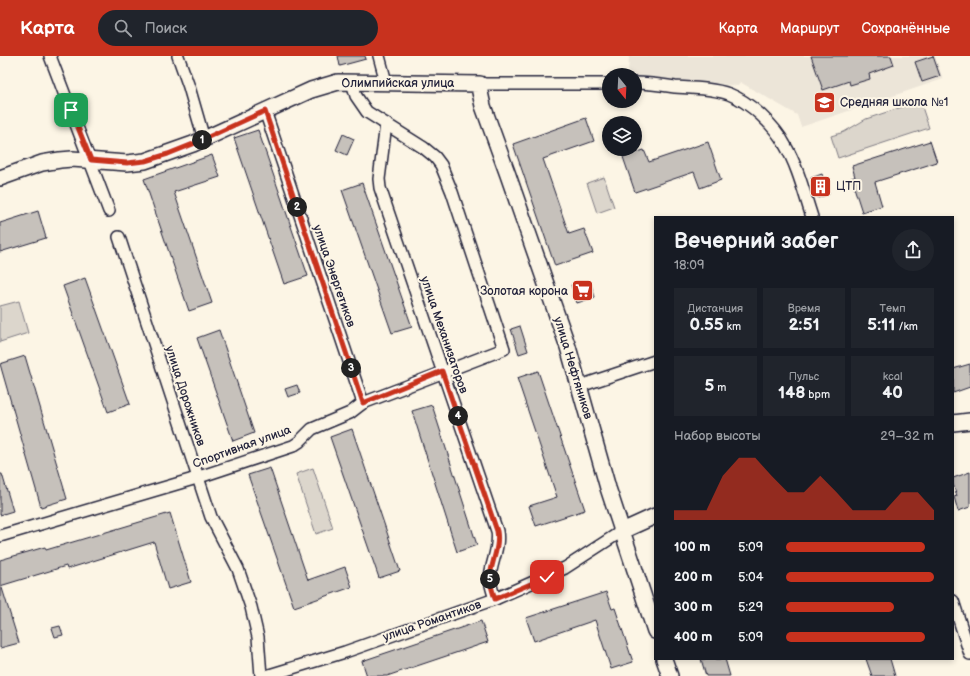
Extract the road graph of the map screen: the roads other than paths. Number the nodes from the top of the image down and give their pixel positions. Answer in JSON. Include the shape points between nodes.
{"nodes":[{"id":1,"x":50,"y":56,"type":"edge"},
{"id":2,"x":178,"y":56,"type":"edge"},
{"id":3,"x":379,"y":56,"type":"edge"},
{"id":4,"x":352,"y":82,"type":"junction"},
{"id":5,"x":386,"y":82,"type":"junction"},
{"id":6,"x":480,"y":84,"type":"junction"},
{"id":7,"x":602,"y":84,"type":"edge"},
{"id":8,"x":642,"y":84,"type":"edge"},
{"id":9,"x":265,"y":111,"type":"junction"},
{"id":10,"x":386,"y":124,"type":"junction"},
{"id":11,"x":204,"y":139,"type":"junction"},
{"id":12,"x":91,"y":160,"type":"junction"},
{"id":13,"x":0,"y":178,"type":"edge"},
{"id":14,"x":109,"y":210,"type":"dead end"},
{"id":15,"x":812,"y":216,"type":"edge"},
{"id":16,"x":119,"y":238,"type":"dead end"},
{"id":17,"x":654,"y":361,"type":"edge"},
{"id":18,"x":442,"y":371,"type":"junction"},
{"id":19,"x":580,"y":386,"type":"junction"},
{"id":20,"x":363,"y":403,"type":"junction"},
{"id":21,"x":970,"y":421,"type":"edge"},
{"id":22,"x":954,"y":423,"type":"edge"},
{"id":23,"x":198,"y":477,"type":"junction"},
{"id":24,"x":654,"y":516,"type":"edge"},
{"id":25,"x":622,"y":531,"type":"junction"},
{"id":26,"x":0,"y":536,"type":"edge"},
{"id":27,"x":495,"y":599,"type":"junction"},
{"id":28,"x":954,"y":605,"type":"edge"},
{"id":29,"x":654,"y":628,"type":"edge"},
{"id":30,"x":970,"y":654,"type":"edge"},
{"id":31,"x":664,"y":660,"type":"edge"},
{"id":32,"x":261,"y":676,"type":"edge"},
{"id":33,"x":266,"y":676,"type":"edge"},
{"id":34,"x":670,"y":676,"type":"edge"}],
"edges":[{"from":1,"to":12,"type":"street"},
{"from":2,"to":11,"type":"street"},
{"from":3,"to":5,"type":"street"},
{"from":4,"to":5,"type":"street","name":"Олимпийская улица"},
{"from":4,"to":9,"type":"street","name":"Олимпийская улица","via":[[329,84]]},
{"from":4,"to":10,"type":"street","via":[[360,104],[367,112]]},
{"from":5,"to":6,"type":"street","name":"Олимпийская улица"},
{"from":6,"to":7,"type":"street"},
{"from":6,"to":19,"type":"street","name":"улица Нефтяников","via":[[485,111]]},
{"from":8,"to":15,"type":"street","via":[[730,94],[752,108],[785,144]]},
{"from":9,"to":11,"type":"street","name":"Олимпийская улица"},
{"from":9,"to":20,"type":"street","name":"улица Энергетиков"},
{"from":10,"to":18,"type":"street","name":"улица Механизаторов","via":[[380,188]]},
{"from":10,"to":18,"type":"street","name":"Спортивная улица","via":[[424,148],[441,165],[504,349]]},
{"from":11,"to":12,"type":"street","name":"Олимпийская улица","via":[[145,161],[127,163]]},
{"from":12,"to":13,"type":"street","name":"Олимпийская улица","via":[[66,159],[42,163]]},
{"from":12,"to":14,"type":"street"},
{"from":16,"to":23,"type":"street","name":"улица Дорожников"},
{"from":17,"to":19,"type":"street"},
{"from":18,"to":20,"type":"street","name":"Спортивная улица"},
{"from":18,"to":27,"type":"street","name":"улица Механизаторов","via":[[497,531],[498,545],[490,577]]},
{"from":19,"to":25,"type":"street","name":"улица Нефтяников"},
{"from":20,"to":23,"type":"street","name":"Спортивная улица","via":[[350,413],[312,429],[293,446]]},
{"from":21,"to":22,"type":"street"},
{"from":23,"to":26,"type":"street","name":"Спортивная улица"},
{"from":23,"to":32,"type":"street","name":"улица Дорожников","via":[[211,517],[238,569],[249,600],[258,637]]},
{"from":24,"to":25,"type":"street","name":"улица Романтиков"},
{"from":25,"to":27,"type":"street","name":"улица Романтиков","via":[[565,568]]},
{"from":25,"to":29,"type":"street","name":"улица Нефтяников"},
{"from":27,"to":33,"type":"street","name":"улица Романтиков"},
{"from":28,"to":30,"type":"street"},
{"from":31,"to":34,"type":"street"}]}
